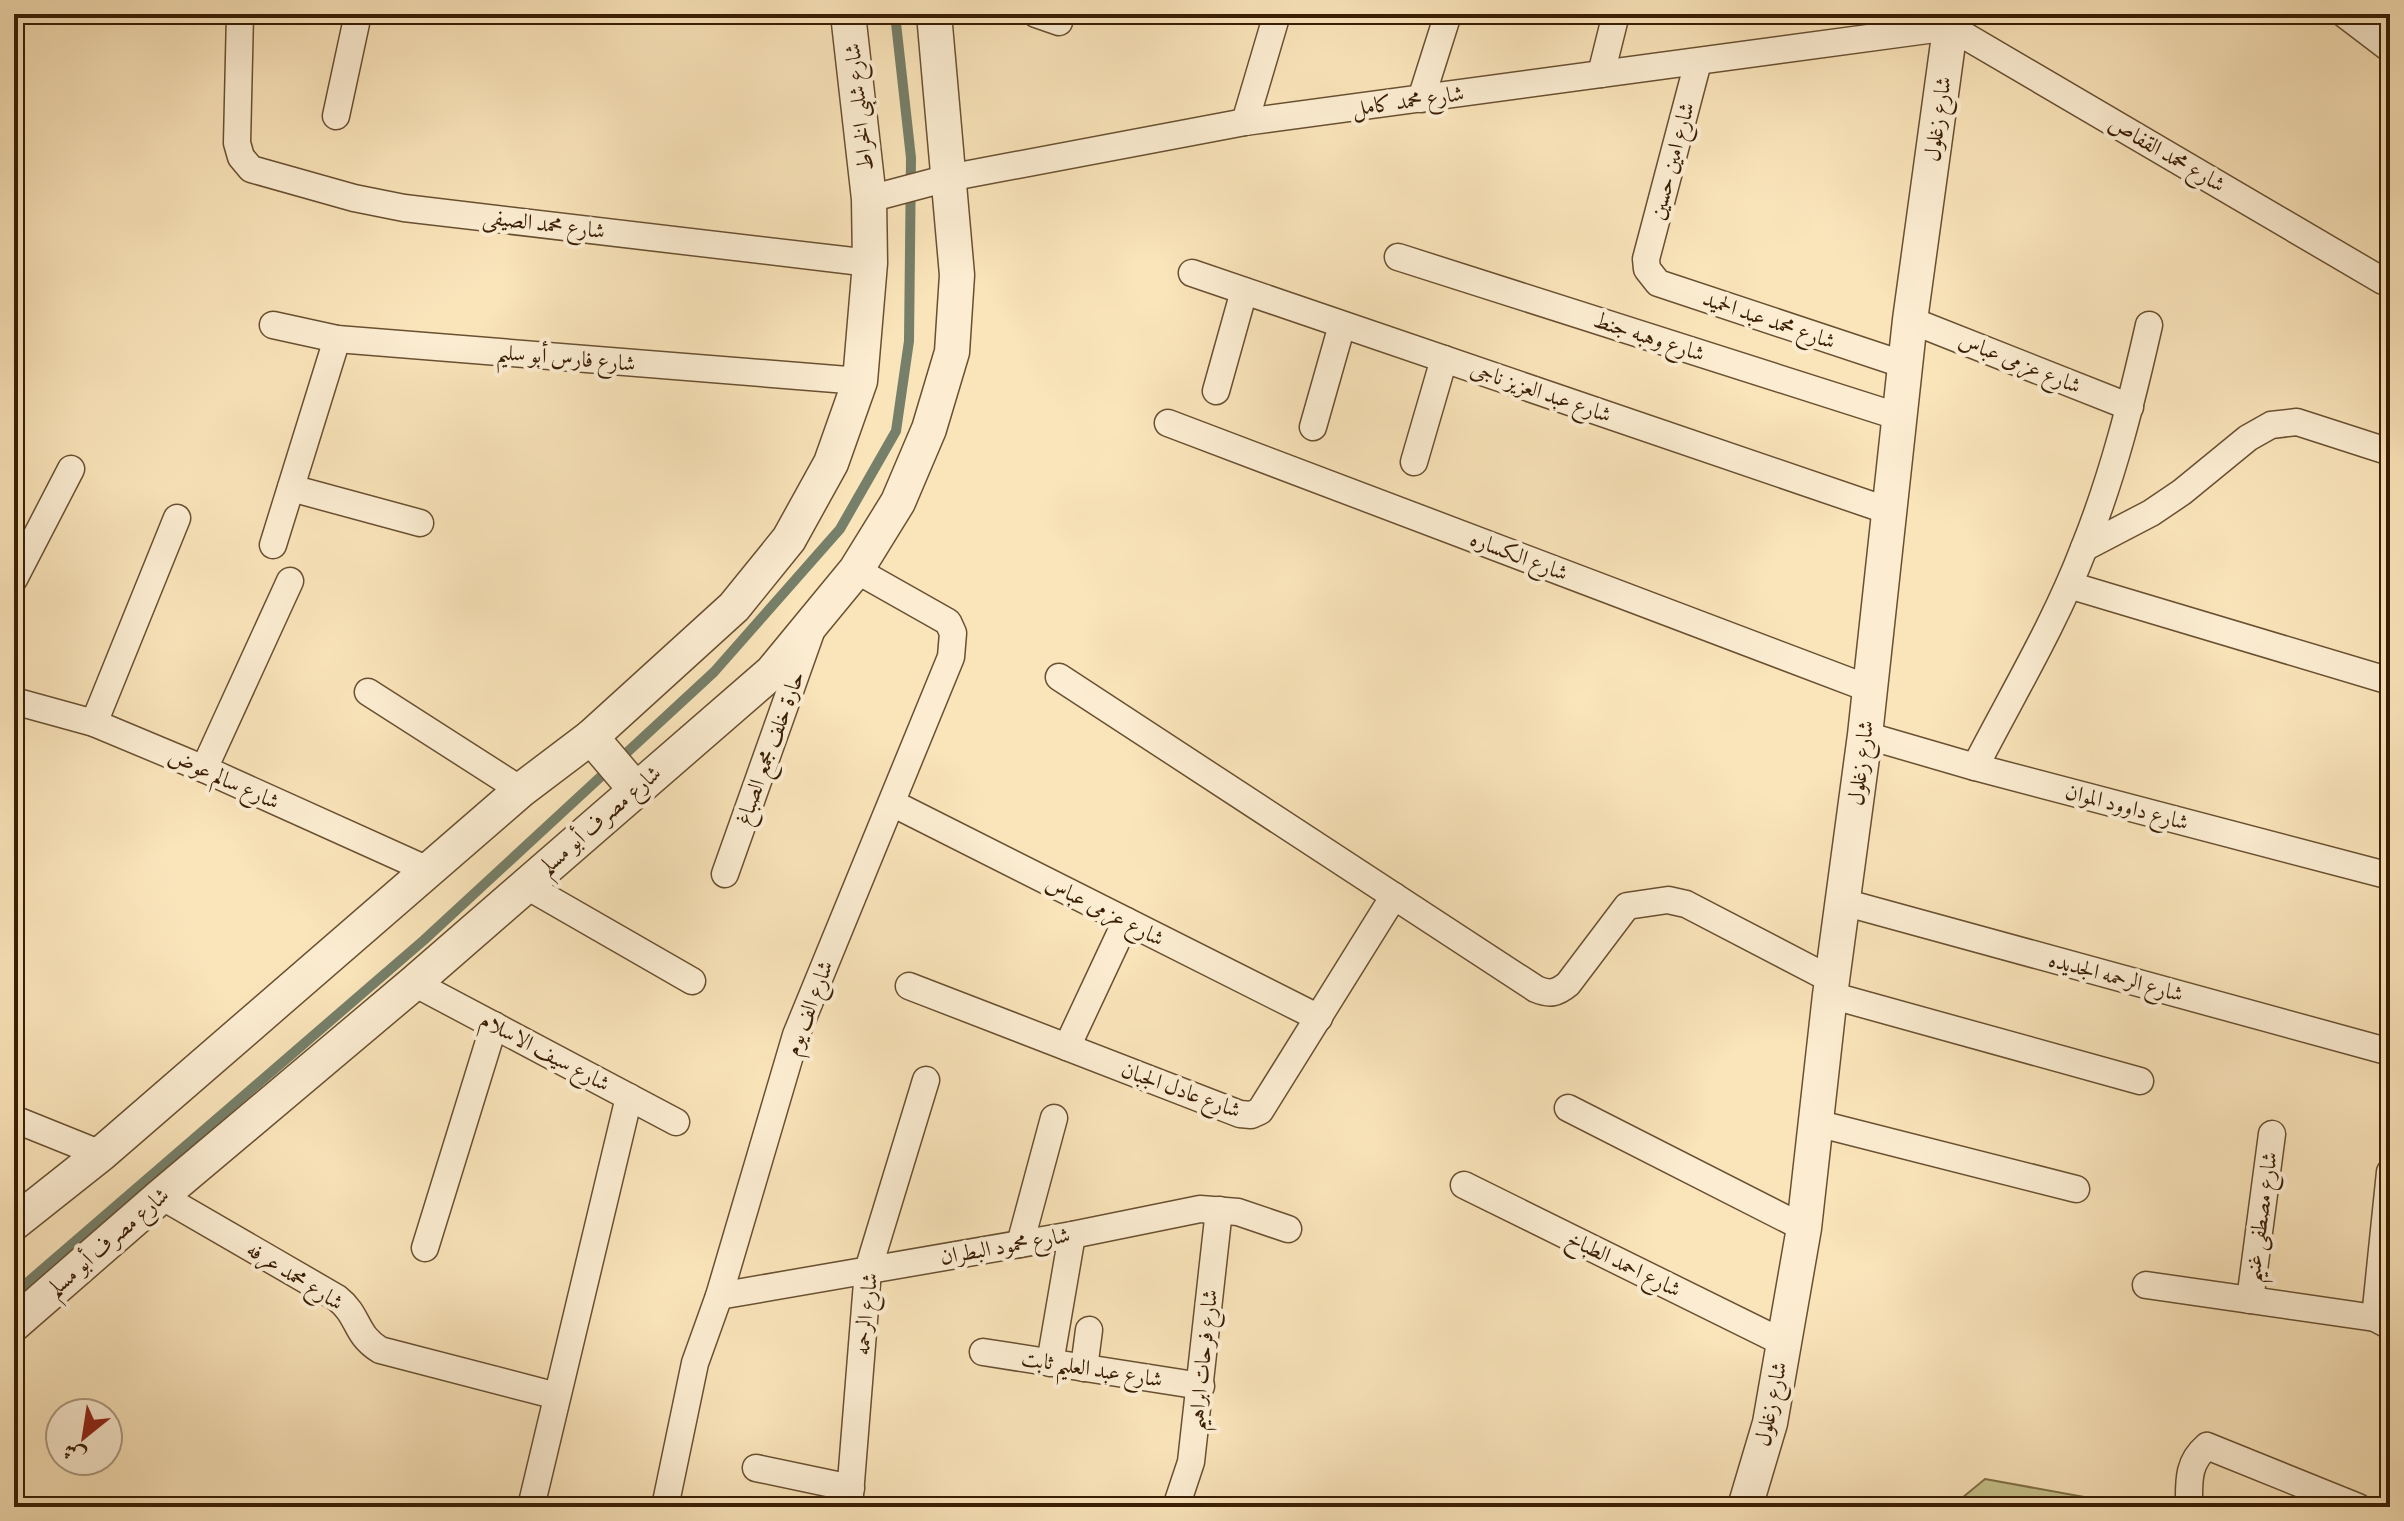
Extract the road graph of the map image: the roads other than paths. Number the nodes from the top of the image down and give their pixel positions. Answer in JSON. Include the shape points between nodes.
{"nodes":[{"id":1,"x":240,"y":14,"type":"edge"},
{"id":2,"x":358,"y":14,"type":"edge"},
{"id":3,"x":848,"y":14,"type":"edge"},
{"id":4,"x":934,"y":14,"type":"edge"},
{"id":5,"x":1277,"y":14,"type":"edge"},
{"id":6,"x":1448,"y":14,"type":"edge"},
{"id":7,"x":1616,"y":14,"type":"edge"},
{"id":8,"x":2344,"y":14,"type":"edge"},
{"id":9,"x":1951,"y":21,"type":"edge"},
{"id":10,"x":2390,"y":49,"type":"edge"},
{"id":11,"x":1698,"y":62,"type":"junction"},
{"id":12,"x":1601,"y":74,"type":"junction"},
{"id":13,"x":1421,"y":99,"type":"junction"},
{"id":14,"x":336,"y":116,"type":"dead end"},
{"id":15,"x":1245,"y":122,"type":"junction"},
{"id":16,"x":938,"y":181,"type":"junction"},
{"id":17,"x":878,"y":197,"type":"junction"},
{"id":18,"x":1398,"y":257,"type":"dead end"},
{"id":19,"x":1646,"y":259,"type":"joint"},
{"id":20,"x":870,"y":263,"type":"junction"},
{"id":21,"x":1192,"y":273,"type":"dead end"},
{"id":22,"x":2383,"y":281,"type":"dead end"},
{"id":23,"x":1244,"y":291,"type":"junction"},
{"id":24,"x":1910,"y":320,"type":"junction"},
{"id":25,"x":273,"y":325,"type":"dead end"},
{"id":26,"x":1342,"y":325,"type":"junction"},
{"id":27,"x":2149,"y":325,"type":"dead end"},
{"id":28,"x":337,"y":339,"type":"junction"},
{"id":29,"x":1444,"y":359,"type":"junction"},
{"id":30,"x":1905,"y":365,"type":"junction"},
{"id":31,"x":860,"y":381,"type":"junction"},
{"id":32,"x":1216,"y":391,"type":"dead end"},
{"id":33,"x":2130,"y":407,"type":"junction"},
{"id":34,"x":1900,"y":417,"type":"junction"},
{"id":35,"x":1168,"y":423,"type":"dead end"},
{"id":36,"x":1313,"y":427,"type":"dead end"},
{"id":37,"x":2390,"y":452,"type":"edge"},
{"id":38,"x":1414,"y":462,"type":"dead end"},
{"id":39,"x":71,"y":469,"type":"dead end"},
{"id":40,"x":291,"y":488,"type":"junction"},
{"id":41,"x":1889,"y":511,"type":"junction"},
{"id":42,"x":177,"y":518,"type":"dead end"},
{"id":43,"x":420,"y":523,"type":"dead end"},
{"id":44,"x":273,"y":545,"type":"dead end"},
{"id":45,"x":2084,"y":548,"type":"junction"},
{"id":46,"x":856,"y":570,"type":"junction"},
{"id":47,"x":14,"y":579,"type":"edge"},
{"id":48,"x":290,"y":581,"type":"dead end"},
{"id":49,"x":2069,"y":585,"type":"junction"},
{"id":50,"x":815,"y":621,"type":"junction"},
{"id":51,"x":1059,"y":677,"type":"dead end"},
{"id":52,"x":2390,"y":681,"type":"edge"},
{"id":53,"x":1870,"y":689,"type":"junction"},
{"id":54,"x":368,"y":692,"type":"dead end"},
{"id":55,"x":14,"y":701,"type":"edge"},
{"id":56,"x":94,"y":723,"type":"junction"},
{"id":57,"x":1865,"y":735,"type":"junction"},
{"id":58,"x":616,"y":766,"type":"junction"},
{"id":59,"x":1975,"y":767,"type":"junction"},
{"id":60,"x":204,"y":769,"type":"junction"},
{"id":61,"x":521,"y":790,"type":"junction"},
{"id":62,"x":892,"y":803,"type":"junction"},
{"id":63,"x":428,"y":870,"type":"junction"},
{"id":64,"x":725,"y":874,"type":"dead end"},
{"id":65,"x":2390,"y":876,"type":"edge"},
{"id":66,"x":525,"y":885,"type":"junction"},
{"id":67,"x":1394,"y":896,"type":"junction"},
{"id":68,"x":1843,"y":902,"type":"junction"},
{"id":69,"x":1126,"y":921,"type":"junction"},
{"id":70,"x":692,"y":981,"type":"dead end"},
{"id":71,"x":414,"y":983,"type":"junction"},
{"id":72,"x":909,"y":986,"type":"dead end"},
{"id":73,"x":1831,"y":988,"type":"junction"},
{"id":74,"x":1319,"y":1018,"type":"junction"},
{"id":75,"x":494,"y":1025,"type":"junction"},
{"id":76,"x":1067,"y":1047,"type":"junction"},
{"id":77,"x":2390,"y":1052,"type":"edge"},
{"id":78,"x":926,"y":1080,"type":"dead end"},
{"id":79,"x":2140,"y":1081,"type":"dead end"},
{"id":80,"x":629,"y":1097,"type":"junction"},
{"id":81,"x":1568,"y":1108,"type":"dead end"},
{"id":82,"x":1054,"y":1118,"type":"dead end"},
{"id":83,"x":14,"y":1119,"type":"edge"},
{"id":84,"x":676,"y":1122,"type":"dead end"},
{"id":85,"x":1816,"y":1123,"type":"junction"},
{"id":86,"x":2272,"y":1134,"type":"dead end"},
{"id":87,"x":101,"y":1154,"type":"junction"},
{"id":88,"x":2390,"y":1172,"type":"edge"},
{"id":89,"x":1464,"y":1185,"type":"dead end"},
{"id":90,"x":2076,"y":1189,"type":"dead end"},
{"id":91,"x":161,"y":1196,"type":"junction"},
{"id":92,"x":1219,"y":1210,"type":"junction"},
{"id":93,"x":14,"y":1223,"type":"edge"},
{"id":94,"x":1804,"y":1228,"type":"junction"},
{"id":95,"x":1288,"y":1229,"type":"dead end"},
{"id":96,"x":1072,"y":1235,"type":"junction"},
{"id":97,"x":1020,"y":1244,"type":"junction"},
{"id":98,"x":425,"y":1248,"type":"dead end"},
{"id":99,"x":868,"y":1270,"type":"junction"},
{"id":100,"x":2146,"y":1285,"type":"dead end"},
{"id":101,"x":719,"y":1296,"type":"junction"},
{"id":102,"x":2250,"y":1300,"type":"junction"},
{"id":103,"x":2382,"y":1322,"type":"edge"},
{"id":104,"x":14,"y":1324,"type":"edge"},
{"id":105,"x":1089,"y":1330,"type":"dead end"},
{"id":106,"x":1784,"y":1343,"type":"junction"},
{"id":107,"x":983,"y":1352,"type":"dead end"},
{"id":108,"x":1050,"y":1363,"type":"junction"},
{"id":109,"x":1084,"y":1368,"type":"junction"},
{"id":110,"x":1201,"y":1386,"type":"junction"},
{"id":111,"x":557,"y":1396,"type":"junction"},
{"id":112,"x":756,"y":1468,"type":"dead end"},
{"id":113,"x":850,"y":1497,"type":"edge"},
{"id":114,"x":2314,"y":1498,"type":"edge"},
{"id":115,"x":531,"y":1507,"type":"edge"},
{"id":116,"x":665,"y":1507,"type":"edge"},
{"id":117,"x":1176,"y":1507,"type":"edge"},
{"id":118,"x":1745,"y":1507,"type":"edge"},
{"id":119,"x":2189,"y":1507,"type":"edge"},
{"id":120,"x":2358,"y":1507,"type":"edge"}],
"edges":[{"from":1,"to":20,"type":"street","name":"شارع محمد الصيفى","via":[[237,143],[251,169],[391,206]]},
{"from":2,"to":14,"type":"street"},
{"from":3,"to":17,"type":"street","name":"شارع شلبى الخراط"},
{"from":4,"to":16,"type":"street"},
{"from":5,"to":15,"type":"street"},
{"from":6,"to":13,"type":"street"},
{"from":7,"to":12,"type":"street"},
{"from":8,"to":10,"type":"street"},
{"from":9,"to":11,"type":"street","name":"شارع محمد كامل"},
{"from":9,"to":22,"type":"street","name":"شارع محمد القفاص"},
{"from":9,"to":24,"type":"street","name":"شارع زغلول"},
{"from":11,"to":12,"type":"street","name":"شارع محمد كامل"},
{"from":11,"to":19,"type":"street","name":"شارع امين حسين"},
{"from":12,"to":13,"type":"street","name":"شارع محمد كامل"},
{"from":13,"to":15,"type":"street","name":"شارع محمد كامل"},
{"from":15,"to":16,"type":"street","name":"شارع محمد كامل"},
{"from":16,"to":17,"type":"street","name":"شارع محمد كامل"},
{"from":16,"to":46,"type":"street","name":"شارع مصرف أبو مسلم","via":[[957,275],[952,352],[929,429],[898,502]]},
{"from":17,"to":20,"type":"street","name":"شارع مصرف أبو مسلم"},
{"from":18,"to":34,"type":"street","name":"شارع وهبه جنط"},
{"from":19,"to":30,"type":"street","name":"شارع محمد عبد الحميد","via":[[1658,283]]},
{"from":20,"to":31,"type":"street","name":"شارع مصرف أبو مسلم"},
{"from":21,"to":23,"type":"street","name":"شارع عبد العزيز ناجى"},
{"from":23,"to":26,"type":"street","name":"شارع عبد العزيز ناجى"},
{"from":23,"to":32,"type":"street"},
{"from":24,"to":30,"type":"street","name":"شارع زغلول"},
{"from":24,"to":33,"type":"street","name":"شارع عزمى عباس"},
{"from":25,"to":28,"type":"street","name":"شارع فارس أبو سليم"},
{"from":26,"to":29,"type":"street","name":"شارع عبد العزيز ناجى"},
{"from":26,"to":36,"type":"street"},
{"from":27,"to":33,"type":"street"},
{"from":28,"to":31,"type":"street","name":"شارع فارس أبو سليم"},
{"from":28,"to":40,"type":"street"},
{"from":29,"to":38,"type":"street"},
{"from":29,"to":41,"type":"street","name":"شارع عبد العزيز ناجى"},
{"from":30,"to":34,"type":"street","name":"شارع زغلول"},
{"from":31,"to":58,"type":"street","name":"شارع مصرف أبو مسلم","via":[[831,463],[789,539]]},
{"from":33,"to":45,"type":"street"},
{"from":34,"to":41,"type":"street","name":"شارع زغلول"},
{"from":35,"to":53,"type":"street","name":"شارع الكساره"},
{"from":37,"to":45,"type":"street","via":[[2297,422],[2271,425],[2151,513]]},
{"from":39,"to":47,"type":"street"},
{"from":40,"to":43,"type":"street"},
{"from":40,"to":44,"type":"street"},
{"from":41,"to":53,"type":"street","name":"شارع زغلول"},
{"from":42,"to":56,"type":"street"},
{"from":45,"to":49,"type":"street"},
{"from":46,"to":50,"type":"street","name":"شارع مصرف أبو مسلم"},
{"from":46,"to":62,"type":"street","name":"شارع الف يوم","via":[[948,622],[953,633],[951,657]]},
{"from":48,"to":60,"type":"street"},
{"from":49,"to":52,"type":"street"},
{"from":49,"to":59,"type":"street"},
{"from":50,"to":58,"type":"street","name":"شارع مصرف أبو مسلم","via":[[772,672]]},
{"from":50,"to":64,"type":"street","name":"حارة خلف مجمع الصباغ"},
{"from":51,"to":67,"type":"street"},
{"from":53,"to":57,"type":"street","name":"شارع زغلول"},
{"from":54,"to":61,"type":"street"},
{"from":55,"to":56,"type":"street","name":"شارع سالم عوض"},
{"from":56,"to":60,"type":"street","name":"شارع سالم عوض"},
{"from":57,"to":59,"type":"street","name":"شارع داوود الموان"},
{"from":57,"to":68,"type":"street","name":"شارع زغلول"},
{"from":58,"to":61,"type":"street","name":"شارع مصرف أبو مسلم"},
{"from":58,"to":66,"type":"street","name":"شارع مصرف أبو مسلم"},
{"from":59,"to":65,"type":"street","name":"شارع داوود الموان"},
{"from":60,"to":63,"type":"street","name":"شارع سالم عوض"},
{"from":61,"to":63,"type":"street","name":"شارع مصرف أبو مسلم"},
{"from":62,"to":69,"type":"street","name":"شارع عزمى عباس"},
{"from":62,"to":101,"type":"street","name":"شارع الف يوم","via":[[796,1035]]},
{"from":63,"to":87,"type":"street","name":"شارع مصرف أبو مسلم"},
{"from":66,"to":70,"type":"street"},
{"from":66,"to":71,"type":"street","name":"شارع مصرف أبو مسلم"},
{"from":67,"to":73,"type":"street","via":[[1547,994],[1568,984],[1622,910],[1668,900],[1694,908]]},
{"from":67,"to":74,"type":"street","name":"شارع عادل الجبان"},
{"from":68,"to":73,"type":"street","name":"شارع زغلول"},
{"from":68,"to":77,"type":"street","name":"شارع الرحمه الجديده"},
{"from":69,"to":74,"type":"street","name":"شارع عزمى عباس"},
{"from":69,"to":76,"type":"street"},
{"from":71,"to":75,"type":"street","name":"شارع سيف الاسلام"},
{"from":71,"to":91,"type":"street","name":"شارع مصرف أبو مسلم"},
{"from":72,"to":76,"type":"street","name":"شارع عادل الجبان"},
{"from":73,"to":79,"type":"street"},
{"from":73,"to":85,"type":"street","name":"شارع زغلول"},
{"from":74,"to":76,"type":"street","name":"شارع عادل الجبان","via":[[1260,1111],[1251,1115]]},
{"from":75,"to":80,"type":"street","name":"شارع سيف الاسلام"},
{"from":75,"to":98,"type":"street"},
{"from":78,"to":99,"type":"street","name":"شارع الرحمه"},
{"from":80,"to":84,"type":"street","name":"شارع سيف الاسلام"},
{"from":80,"to":111,"type":"street"},
{"from":81,"to":94,"type":"street"},
{"from":82,"to":97,"type":"street"},
{"from":83,"to":87,"type":"street"},
{"from":85,"to":90,"type":"street"},
{"from":85,"to":94,"type":"street","name":"شارع زغلول"},
{"from":86,"to":102,"type":"street","name":"شارع مصطفى غنيم"},
{"from":87,"to":93,"type":"street","name":"شارع مصرف أبو مسلم"},
{"from":88,"to":103,"type":"street"},
{"from":89,"to":106,"type":"street","name":"شارع احمد الطباخ"},
{"from":91,"to":104,"type":"street","name":"شارع مصرف أبو مسلم"},
{"from":91,"to":111,"type":"street","name":"شارع محمد عرفه","via":[[337,1298],[355,1315],[367,1342],[380,1350]]},
{"from":92,"to":95,"type":"street","name":"شارع محمود البطران"},
{"from":92,"to":96,"type":"street","name":"شارع محمود البطران","via":[[1200,1209]]},
{"from":92,"to":110,"type":"street","name":"شارع فرحات ابراهيم"},
{"from":94,"to":106,"type":"street","name":"شارع زغلول"},
{"from":96,"to":97,"type":"street","name":"شارع محمود البطران"},
{"from":96,"to":108,"type":"street"},
{"from":97,"to":99,"type":"street","name":"شارع محمود البطران"},
{"from":99,"to":101,"type":"street","name":"شارع محمود البطران"},
{"from":99,"to":113,"type":"street","name":"شارع الرحمه"},
{"from":100,"to":102,"type":"street"},
{"from":101,"to":116,"type":"street","name":"شارع الف يوم","via":[[695,1363]]},
{"from":102,"to":103,"type":"street"},
{"from":105,"to":109,"type":"street"},
{"from":106,"to":118,"type":"street","name":"شارع زغلول","via":[[1770,1423]]},
{"from":107,"to":108,"type":"street","name":"شارع عبد العليم ثابت"},
{"from":108,"to":109,"type":"street","name":"شارع عبد العليم ثابت"},
{"from":109,"to":110,"type":"street","name":"شارع عبد العليم ثابت"},
{"from":110,"to":117,"type":"street","name":"شارع فرحات ابراهيم","via":[[1191,1462]]},
{"from":111,"to":115,"type":"street"},
{"from":112,"to":113,"type":"street"},
{"from":114,"to":119,"type":"street","via":[[2207,1446],[2189,1470]]},
{"from":114,"to":120,"type":"street"}]}
